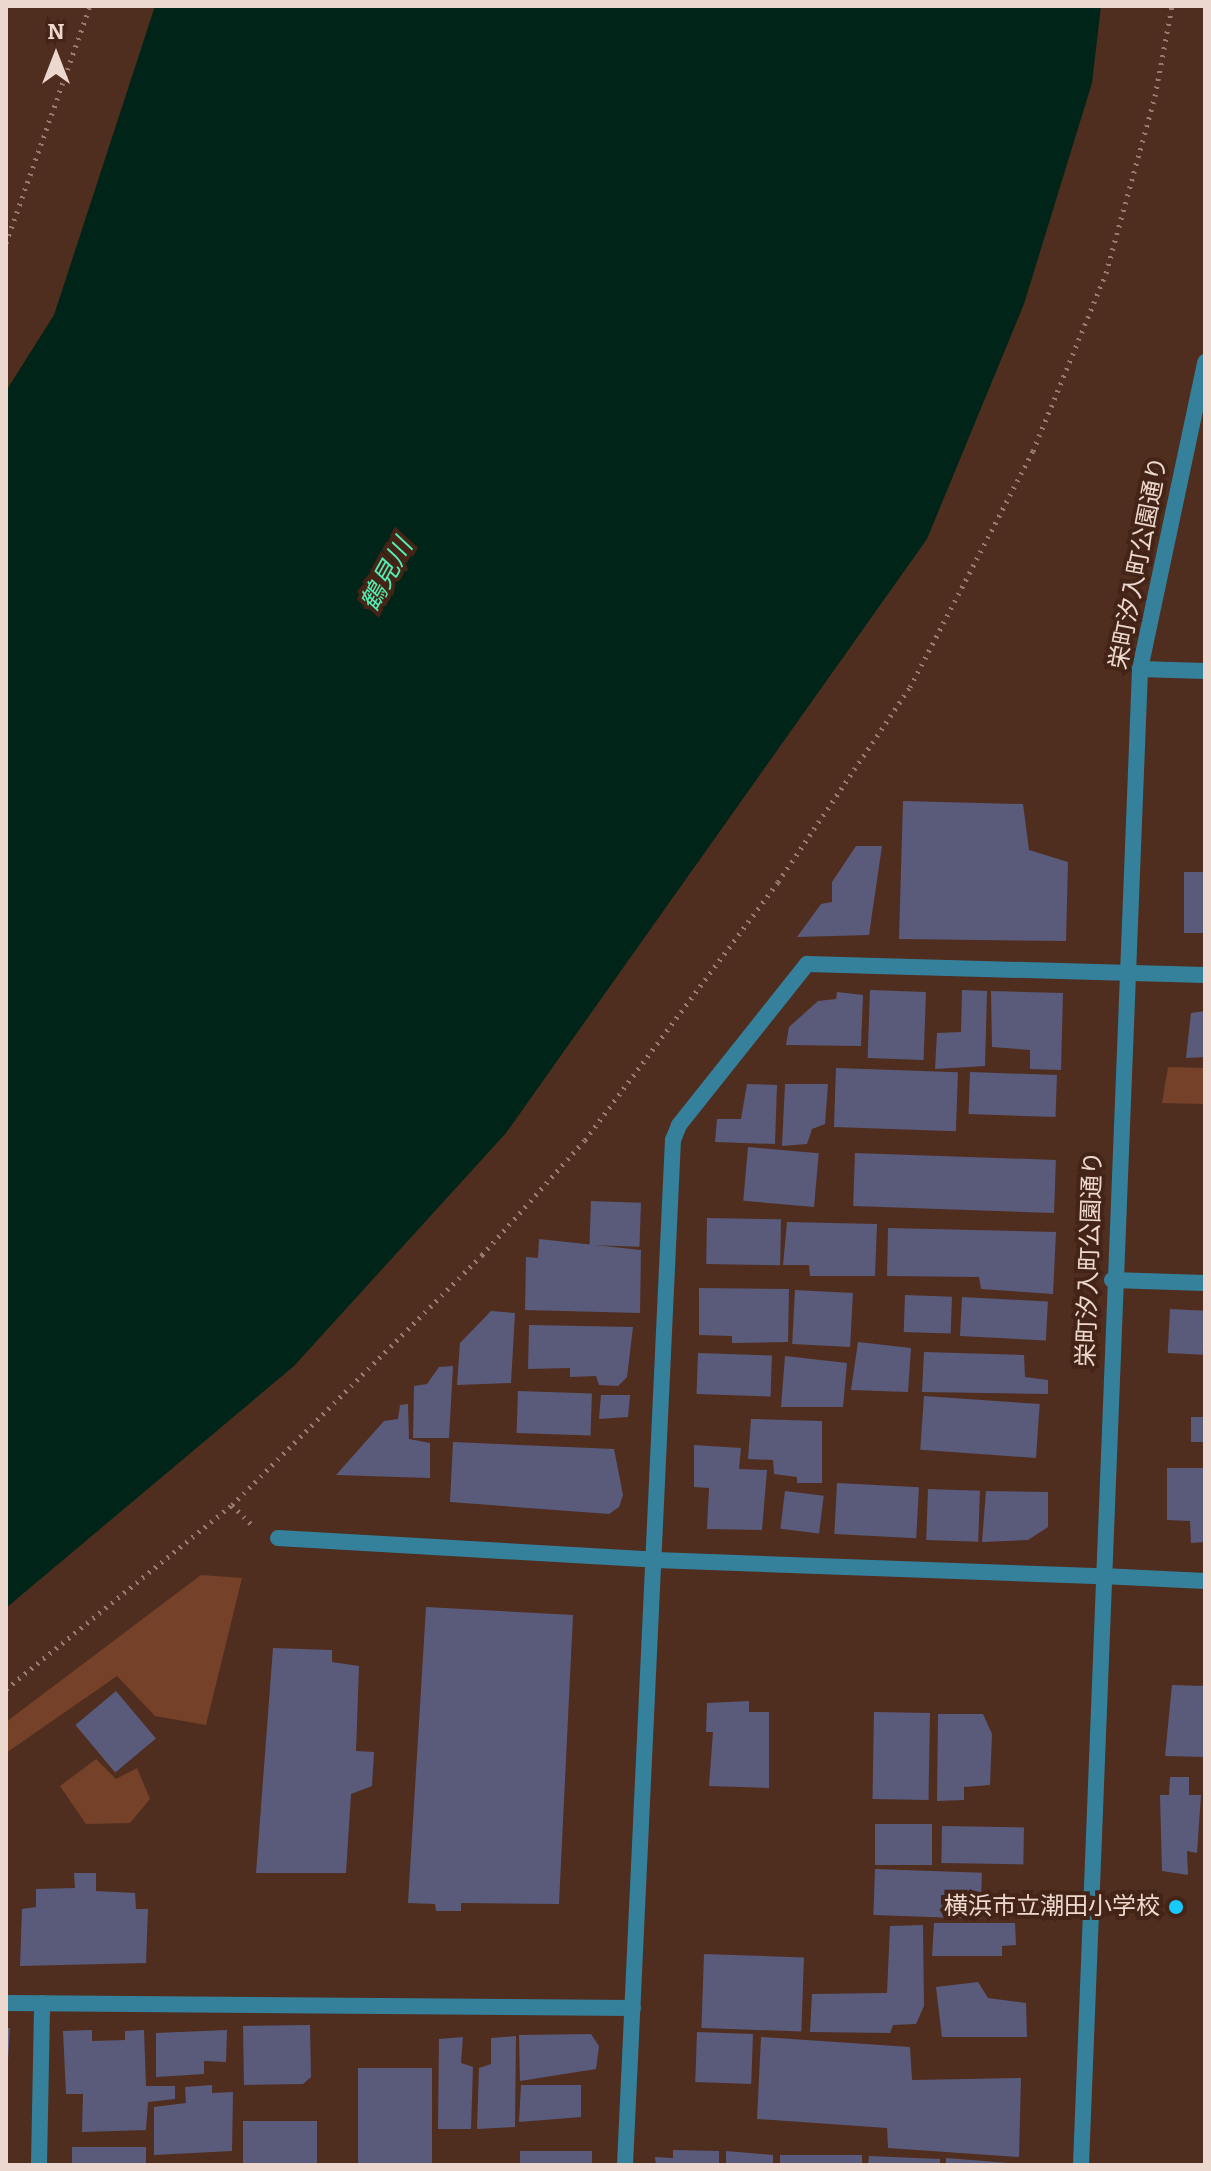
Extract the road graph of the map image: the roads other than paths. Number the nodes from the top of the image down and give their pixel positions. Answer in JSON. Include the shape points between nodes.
{"nodes":[{"id":1,"x":1205,"y":362,"type":"edge"},
{"id":2,"x":1140,"y":669,"type":"junction"},
{"id":3,"x":1205,"y":671,"type":"edge"},
{"id":4,"x":1126,"y":971,"type":"junction"},
{"id":5,"x":1205,"y":975,"type":"edge"},
{"id":6,"x":1112,"y":1280,"type":"junction"},
{"id":7,"x":1205,"y":1283,"type":"edge"},
{"id":8,"x":278,"y":1538,"type":"dead end"},
{"id":9,"x":656,"y":1560,"type":"junction"},
{"id":10,"x":1102,"y":1576,"type":"junction"},
{"id":11,"x":1205,"y":1581,"type":"edge"},
{"id":12,"x":6,"y":2003,"type":"edge"},
{"id":13,"x":42,"y":2003,"type":"junction"},
{"id":14,"x":633,"y":2008,"type":"junction"},
{"id":15,"x":39,"y":2165,"type":"edge"},
{"id":16,"x":625,"y":2165,"type":"edge"},
{"id":17,"x":1081,"y":2165,"type":"edge"}],
"edges":[{"from":1,"to":2,"type":"street","name":"栄町汐入町公園通り"},
{"from":2,"to":3,"type":"street"},
{"from":2,"to":4,"type":"street","name":"栄町汐入町公園通り"},
{"from":4,"to":5,"type":"street"},
{"from":4,"to":6,"type":"street","name":"栄町汐入町公園通り"},
{"from":4,"to":9,"type":"street","via":[[807,964],[673,1140]]},
{"from":6,"to":7,"type":"street"},
{"from":6,"to":10,"type":"street","name":"栄町汐入町公園通り"},
{"from":8,"to":9,"type":"street"},
{"from":9,"to":10,"type":"street"},
{"from":9,"to":14,"type":"street"},
{"from":10,"to":11,"type":"street"},
{"from":10,"to":17,"type":"street","name":"栄町汐入町公園通り"},
{"from":12,"to":13,"type":"street"},
{"from":13,"to":14,"type":"street"},
{"from":13,"to":15,"type":"street"},
{"from":14,"to":16,"type":"street"}]}
